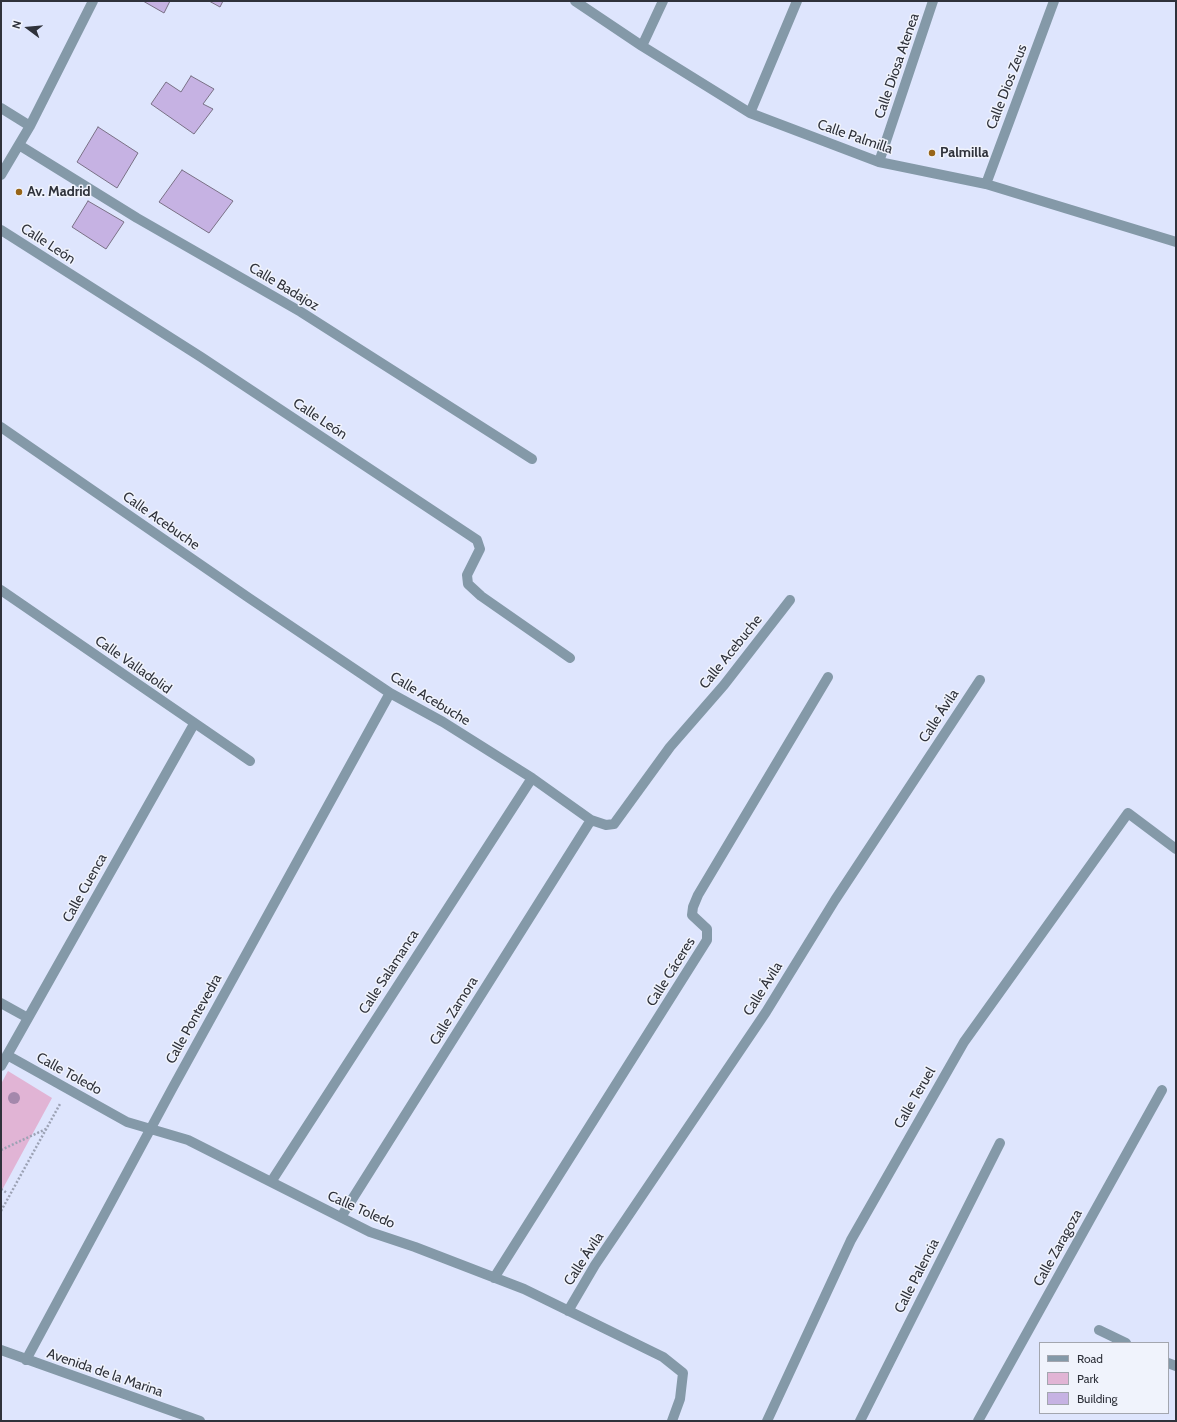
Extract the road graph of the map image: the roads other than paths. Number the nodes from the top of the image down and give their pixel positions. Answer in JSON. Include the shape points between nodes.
{"nodes":[{"id":1,"x":575,"y":1,"type":"edge"},
{"id":2,"x":663,"y":1,"type":"edge"},
{"id":3,"x":797,"y":1,"type":"edge"},
{"id":4,"x":934,"y":1,"type":"edge"},
{"id":5,"x":1054,"y":1,"type":"edge"},
{"id":6,"x":89,"y":2,"type":"edge"},
{"id":7,"x":642,"y":46,"type":"junction"},
{"id":8,"x":1,"y":108,"type":"edge"},
{"id":9,"x":750,"y":113,"type":"junction"},
{"id":10,"x":30,"y":126,"type":"junction"},
{"id":11,"x":19,"y":145,"type":"junction"},
{"id":12,"x":879,"y":162,"type":"junction"},
{"id":13,"x":1,"y":175,"type":"edge"},
{"id":14,"x":986,"y":184,"type":"junction"},
{"id":15,"x":1,"y":230,"type":"edge"},
{"id":16,"x":1176,"y":242,"type":"edge"},
{"id":17,"x":1,"y":427,"type":"edge"},
{"id":18,"x":532,"y":459,"type":"dead end"},
{"id":19,"x":1,"y":590,"type":"edge"},
{"id":20,"x":790,"y":600,"type":"dead end"},
{"id":21,"x":570,"y":658,"type":"dead end"},
{"id":22,"x":828,"y":677,"type":"dead end"},
{"id":23,"x":980,"y":680,"type":"dead end"},
{"id":24,"x":390,"y":693,"type":"junction"},
{"id":25,"x":194,"y":724,"type":"junction"},
{"id":26,"x":250,"y":761,"type":"dead end"},
{"id":27,"x":532,"y":778,"type":"junction"},
{"id":28,"x":591,"y":820,"type":"junction"},
{"id":29,"x":1176,"y":849,"type":"edge"},
{"id":30,"x":1,"y":1003,"type":"edge"},
{"id":31,"x":28,"y":1018,"type":"junction"},
{"id":32,"x":7,"y":1055,"type":"junction"},
{"id":33,"x":1,"y":1066,"type":"edge"},
{"id":34,"x":1162,"y":1090,"type":"dead end"},
{"id":35,"x":150,"y":1130,"type":"junction"},
{"id":36,"x":1000,"y":1143,"type":"dead end"},
{"id":37,"x":271,"y":1182,"type":"junction"},
{"id":38,"x":341,"y":1217,"type":"junction"},
{"id":39,"x":494,"y":1278,"type":"junction"},
{"id":40,"x":568,"y":1311,"type":"junction"},
{"id":41,"x":1099,"y":1330,"type":"dead end"},
{"id":42,"x":1124,"y":1342,"type":"edge"},
{"id":43,"x":1,"y":1350,"type":"edge"},
{"id":44,"x":26,"y":1360,"type":"junction"},
{"id":45,"x":200,"y":1421,"type":"edge"},
{"id":46,"x":672,"y":1421,"type":"edge"},
{"id":47,"x":767,"y":1421,"type":"edge"},
{"id":48,"x":860,"y":1421,"type":"edge"},
{"id":49,"x":978,"y":1421,"type":"edge"}],
"edges":[{"from":1,"to":7,"type":"street","name":"Calle Palmilla"},
{"from":2,"to":7,"type":"street"},
{"from":3,"to":9,"type":"street"},
{"from":4,"to":12,"type":"street","name":"Calle Diosa Atenea"},
{"from":5,"to":14,"type":"street","name":"Calle Dios Zeus"},
{"from":6,"to":10,"type":"street"},
{"from":7,"to":9,"type":"street","name":"Calle Palmilla"},
{"from":8,"to":10,"type":"street"},
{"from":9,"to":12,"type":"street","name":"Calle Palmilla"},
{"from":10,"to":11,"type":"street"},
{"from":11,"to":13,"type":"street"},
{"from":11,"to":18,"type":"street","name":"Calle Badajoz","via":[[137,218],[301,312]]},
{"from":12,"to":14,"type":"street","name":"Calle Palmilla"},
{"from":14,"to":16,"type":"street","name":"Calle Palmilla"},
{"from":15,"to":21,"type":"street","name":"Calle León","via":[[201,357],[477,540],[480,549],[467,575],[468,584],[481,596]]},
{"from":17,"to":24,"type":"street","name":"Calle Acebuche"},
{"from":19,"to":25,"type":"street","name":"Calle Valladolid"},
{"from":20,"to":28,"type":"street","name":"Calle Acebuche","via":[[724,685],[670,747],[614,824],[606,825]]},
{"from":22,"to":39,"type":"street","name":"Calle Cáceres","via":[[698,895],[692,915],[707,930],[707,940]]},
{"from":23,"to":40,"type":"street","name":"Calle Ávila","via":[[835,900],[766,1012],[600,1259]]},
{"from":24,"to":27,"type":"street","name":"Calle Acebuche"},
{"from":24,"to":35,"type":"street","name":"Calle Pontevedra"},
{"from":25,"to":26,"type":"street","name":"Calle Valladolid"},
{"from":25,"to":31,"type":"street","name":"Calle Cuenca"},
{"from":27,"to":28,"type":"street","name":"Calle Acebuche"},
{"from":27,"to":37,"type":"street","name":"Calle Salamanca"},
{"from":28,"to":38,"type":"street","name":"Calle Zamora"},
{"from":29,"to":47,"type":"street","name":"Calle Teruel","via":[[1128,813],[964,1042],[851,1240]]},
{"from":30,"to":31,"type":"street"},
{"from":31,"to":32,"type":"street","name":"Calle Cuenca"},
{"from":32,"to":33,"type":"street","name":"Calle Cuenca"},
{"from":32,"to":35,"type":"street","name":"Calle Toledo","via":[[126,1122]]},
{"from":34,"to":49,"type":"street","name":"Calle Zaragoza"},
{"from":35,"to":37,"type":"street","name":"Calle Toledo","via":[[188,1140]]},
{"from":35,"to":44,"type":"street","name":"Calle Pontevedra"},
{"from":36,"to":48,"type":"street","name":"Calle Palencia"},
{"from":37,"to":38,"type":"street","name":"Calle Toledo"},
{"from":38,"to":39,"type":"street","name":"Calle Toledo","via":[[370,1232]]},
{"from":39,"to":40,"type":"street","name":"Calle Toledo","via":[[524,1289]]},
{"from":40,"to":46,"type":"street","name":"Calle Toledo","via":[[663,1357],[683,1373],[680,1399]]},
{"from":41,"to":42,"type":"street"},
{"from":43,"to":44,"type":"street","name":"Avenida de la Marina"},
{"from":44,"to":45,"type":"street","name":"Avenida de la Marina"}]}
